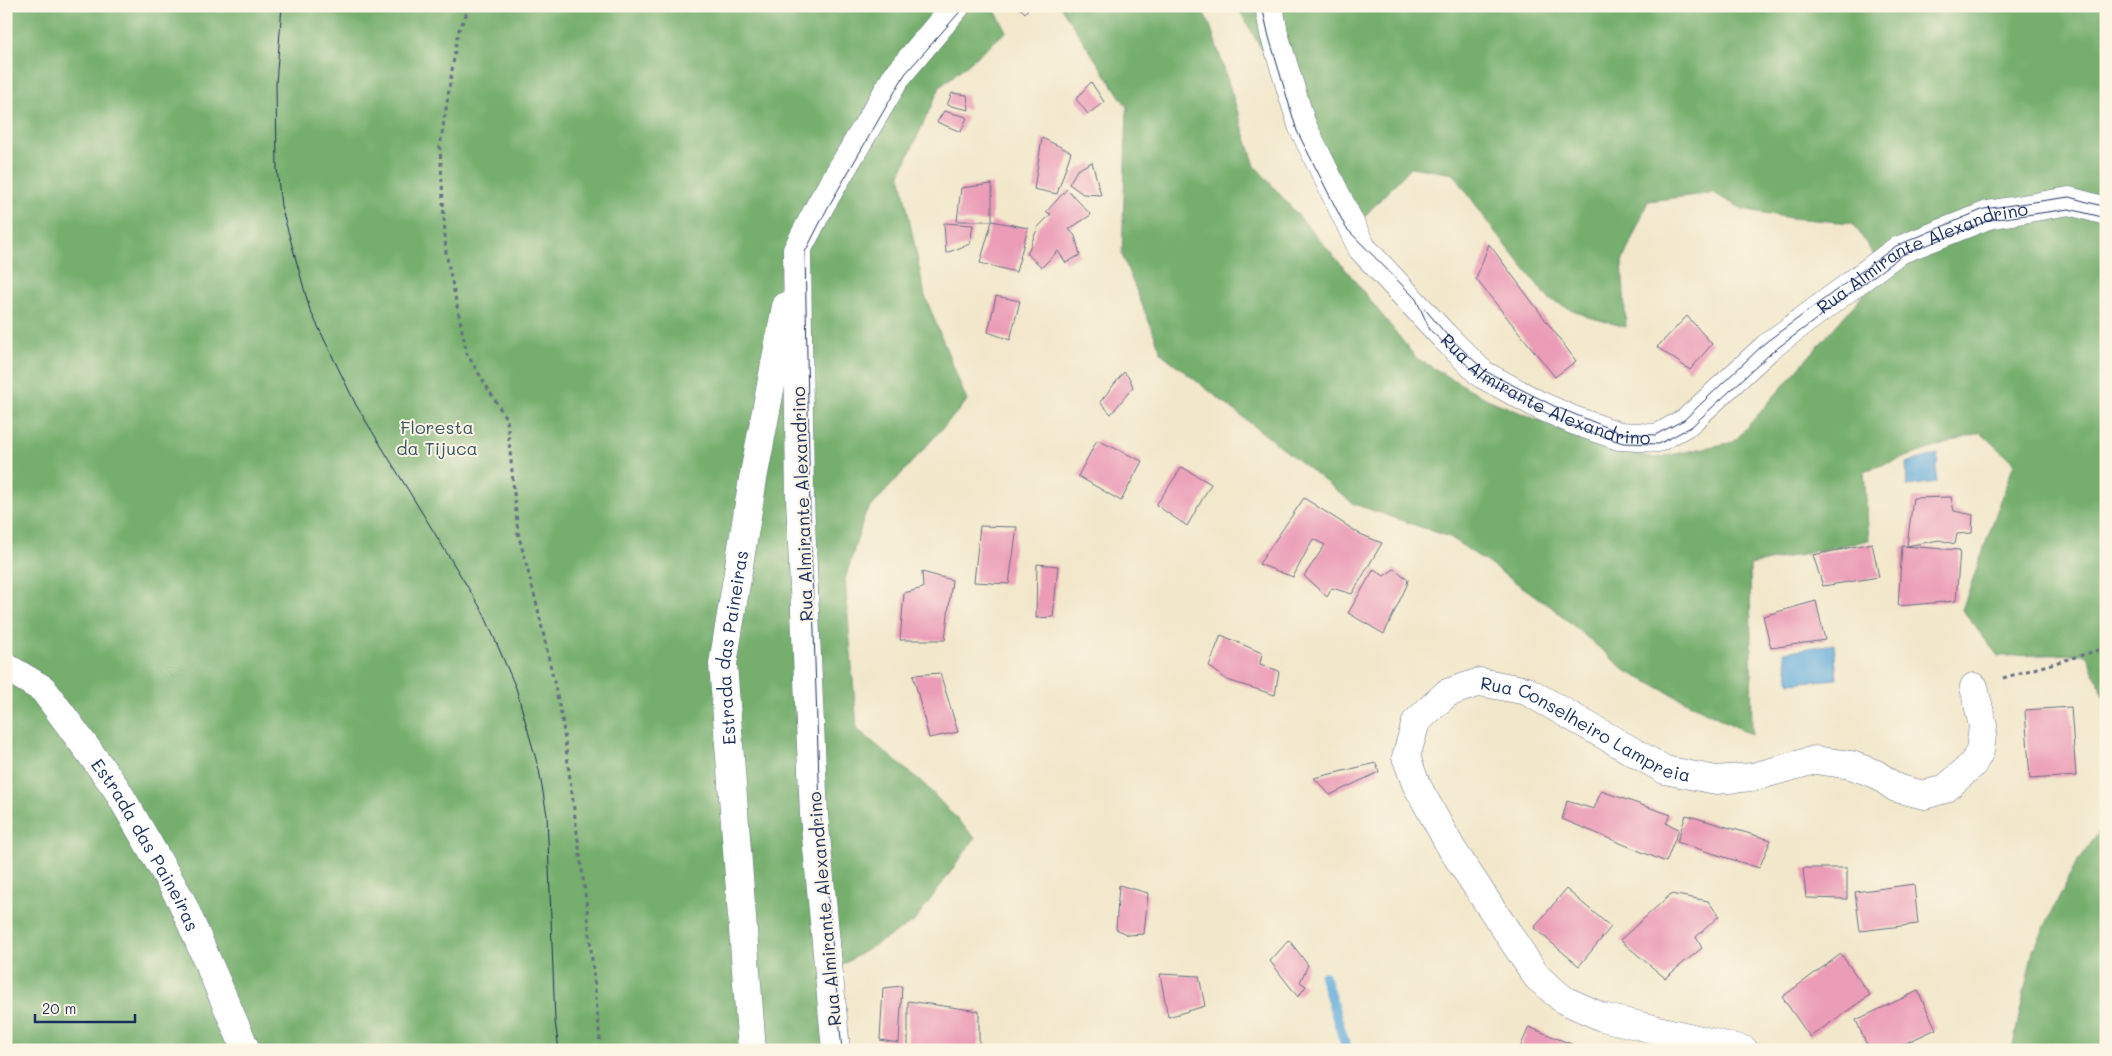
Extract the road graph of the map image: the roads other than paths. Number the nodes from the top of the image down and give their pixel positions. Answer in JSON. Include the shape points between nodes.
{"nodes":[{"id":1,"x":956,"y":6,"type":"edge"},
{"id":2,"x":1269,"y":6,"type":"edge"},
{"id":3,"x":2106,"y":211,"type":"edge"},
{"id":4,"x":797,"y":250,"type":"junction"},
{"id":5,"x":6,"y":667,"type":"edge"},
{"id":6,"x":1974,"y":687,"type":"road end"},
{"id":7,"x":246,"y":1050,"type":"edge"},
{"id":8,"x":752,"y":1050,"type":"edge"},
{"id":9,"x":836,"y":1050,"type":"edge"},
{"id":10,"x":1744,"y":1050,"type":"edge"}],
"edges":[{"from":1,"to":4,"type":"street","name":"Rua Almirante Alexandrino","via":[[897,76]]},
{"from":2,"to":3,"type":"street","name":"Rua Almirante Alexandrino","via":[[1274,34],[1302,125],[1362,248],[1482,374],[1537,404],[1619,436],[1658,438],[1687,422],[1767,348],[1897,251],[1988,215],[2069,202]]},
{"from":4,"to":8,"type":"street","name":"Estrada das Paineiras","via":[[753,479],[723,664]]},
{"from":4,"to":9,"type":"street","name":"Rua Almirante Alexandrino","via":[[800,499],[813,805]]},
{"from":5,"to":7,"type":"street","name":"Estrada das Paineiras","via":[[43,689],[116,788],[180,900]]},
{"from":6,"to":10,"type":"street","name":"Rua Conselheiro Lampreia","via":[[1983,726],[1980,751],[1972,764],[1945,789],[1924,795],[1896,788],[1876,774],[1851,765],[1815,760],[1754,777],[1716,780],[1665,770],[1527,691],[1480,682],[1447,694],[1416,722],[1406,757],[1416,784],[1452,849],[1537,977],[1564,1000],[1602,1017]]}]}
